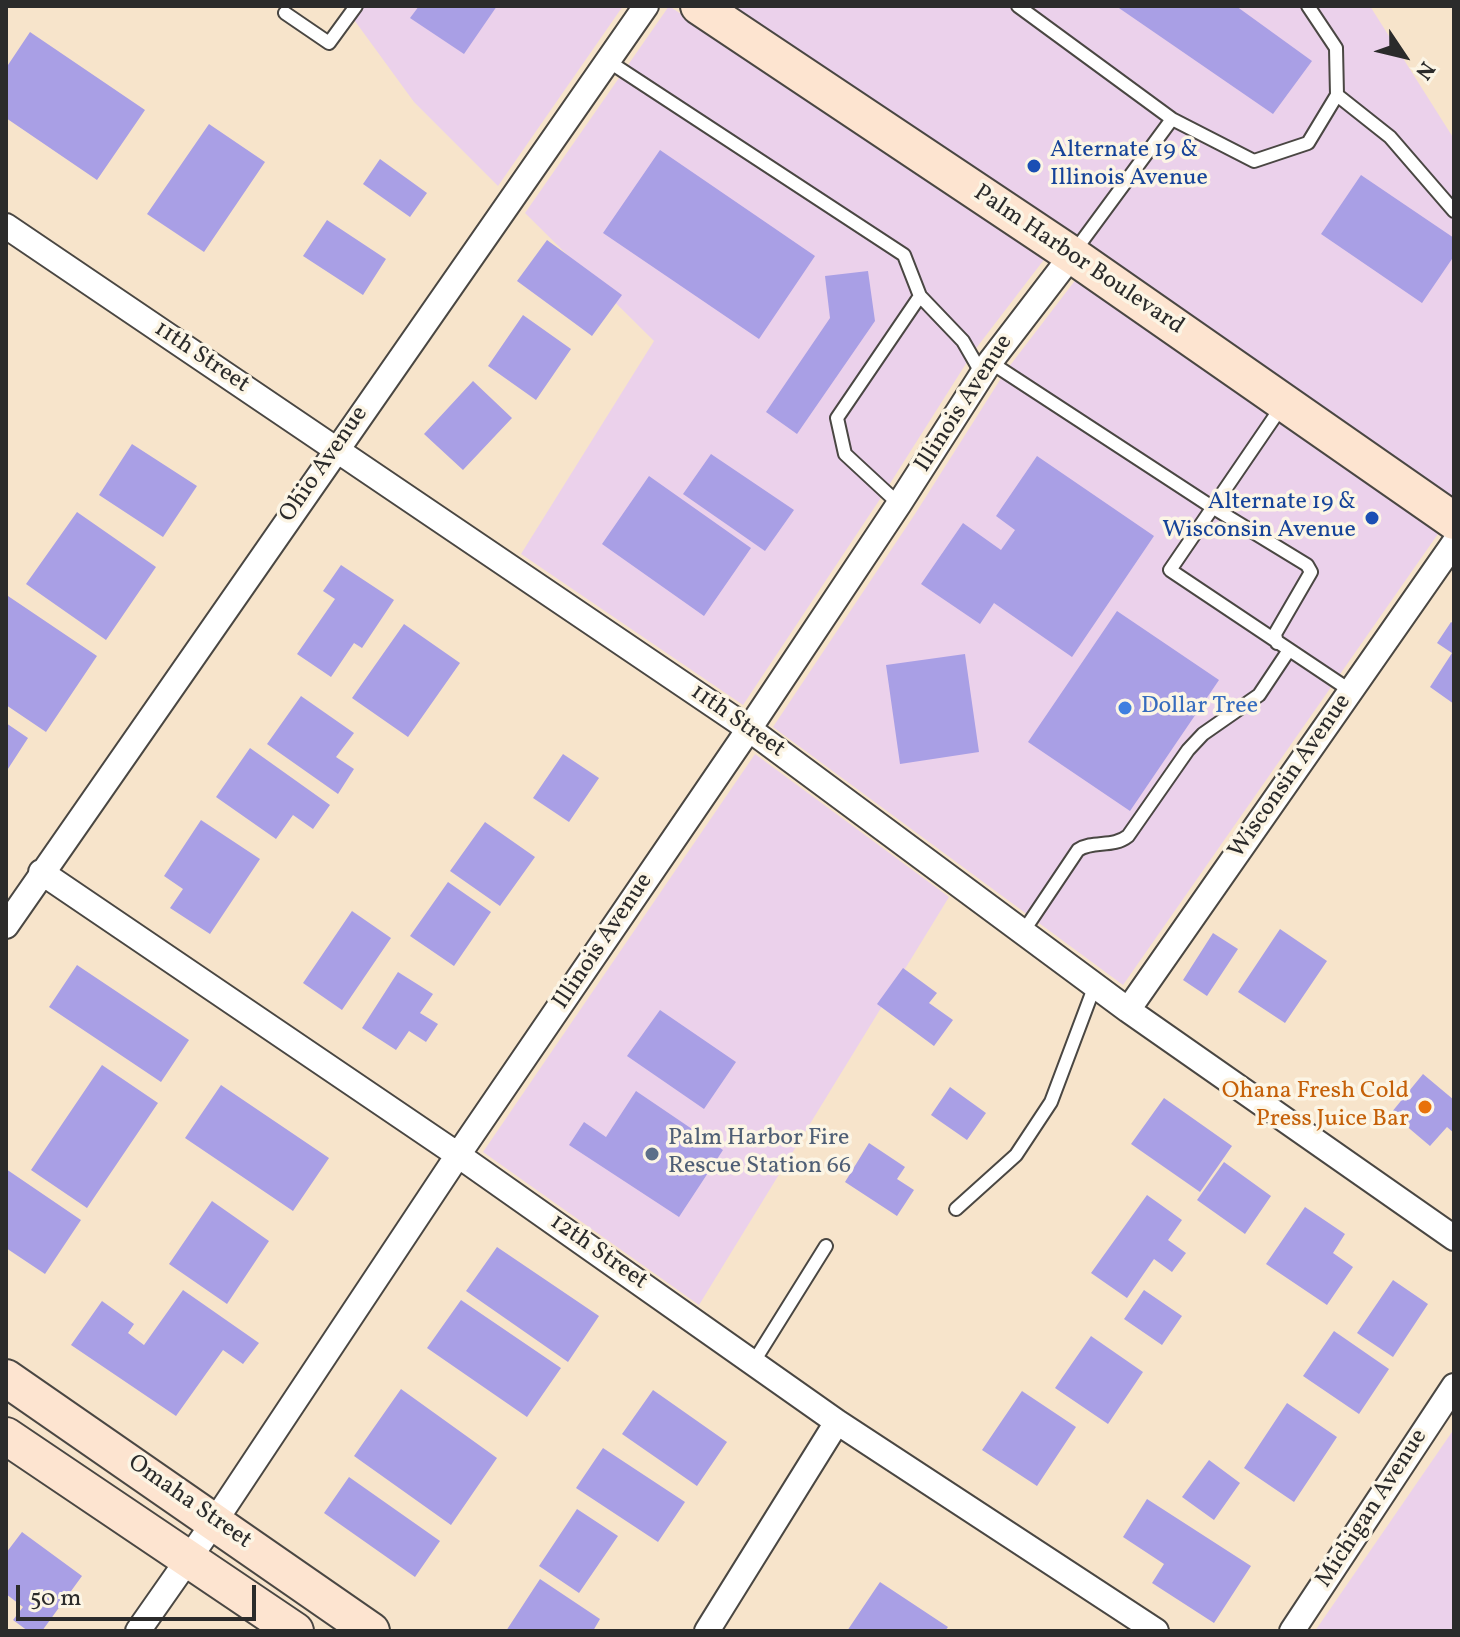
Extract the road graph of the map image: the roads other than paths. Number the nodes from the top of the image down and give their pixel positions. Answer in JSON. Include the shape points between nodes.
{"nodes":[{"id":1,"x":356,"y":6,"type":"edge"},
{"id":2,"x":646,"y":6,"type":"edge"},
{"id":3,"x":699,"y":6,"type":"edge"},
{"id":4,"x":1018,"y":6,"type":"edge"},
{"id":5,"x":1308,"y":6,"type":"edge"},
{"id":6,"x":285,"y":13,"type":"dead end"},
{"id":7,"x":608,"y":61,"type":"junction"},
{"id":8,"x":1337,"y":95,"type":"junction"},
{"id":9,"x":1172,"y":119,"type":"junction"},
{"id":10,"x":1454,"y":211,"type":"edge"},
{"id":11,"x":6,"y":226,"type":"edge"},
{"id":12,"x":1072,"y":255,"type":"junction"},
{"id":13,"x":920,"y":296,"type":"junction"},
{"id":14,"x":986,"y":368,"type":"junction"},
{"id":15,"x":1284,"y":403,"type":"junction"},
{"id":16,"x":336,"y":449,"type":"junction"},
{"id":17,"x":899,"y":504,"type":"junction"},
{"id":18,"x":1212,"y":507,"type":"junction"},
{"id":19,"x":1454,"y":521,"type":"edge"},
{"id":20,"x":1454,"y":543,"type":"edge"},
{"id":21,"x":1283,"y":646,"type":"junction"},
{"id":22,"x":1351,"y":691,"type":"junction"},
{"id":23,"x":749,"y":729,"type":"junction"},
{"id":24,"x":41,"y":872,"type":"junction"},
{"id":25,"x":6,"y":926,"type":"edge"},
{"id":26,"x":1023,"y":932,"type":"junction"},
{"id":27,"x":1095,"y":985,"type":"junction"},
{"id":28,"x":1128,"y":1010,"type":"junction"},
{"id":29,"x":458,"y":1155,"type":"junction"},
{"id":30,"x":956,"y":1209,"type":"dead end"},
{"id":31,"x":1454,"y":1238,"type":"edge"},
{"id":32,"x":826,"y":1246,"type":"dead end"},
{"id":33,"x":753,"y":1363,"type":"junction"},
{"id":34,"x":6,"y":1378,"type":"edge"},
{"id":35,"x":1454,"y":1386,"type":"edge"},
{"id":36,"x":837,"y":1422,"type":"junction"},
{"id":37,"x":6,"y":1436,"type":"edge"},
{"id":38,"x":215,"y":1521,"type":"junction"},
{"id":39,"x":189,"y":1558,"type":"junction"},
{"id":40,"x":138,"y":1631,"type":"edge"},
{"id":41,"x":295,"y":1631,"type":"edge"},
{"id":42,"x":371,"y":1631,"type":"edge"},
{"id":43,"x":707,"y":1631,"type":"edge"},
{"id":44,"x":1156,"y":1631,"type":"edge"},
{"id":45,"x":1292,"y":1631,"type":"edge"}],
"edges":[{"from":1,"to":6,"type":"lane","via":[[329,43]]},
{"from":2,"to":7,"type":"street","name":"Ohio Avenue"},
{"from":3,"to":12,"type":"main road","name":"Palm Harbor Boulevard"},
{"from":4,"to":9,"type":"lane"},
{"from":5,"to":8,"type":"lane","via":[[1336,48]]},
{"from":7,"to":13,"type":"lane","via":[[904,255]]},
{"from":7,"to":16,"type":"street","name":"Ohio Avenue"},
{"from":8,"to":9,"type":"lane","via":[[1308,143],[1254,161]]},
{"from":8,"to":10,"type":"lane","via":[[1390,137]]},
{"from":9,"to":12,"type":"lane"},
{"from":11,"to":16,"type":"street","name":"11th Street"},
{"from":12,"to":14,"type":"street","name":"Illinois Avenue"},
{"from":12,"to":15,"type":"main road","name":"Palm Harbor Boulevard"},
{"from":13,"to":14,"type":"lane"},
{"from":13,"to":17,"type":"lane","via":[[837,418],[845,454]]},
{"from":14,"to":17,"type":"street","name":"Illinois Avenue"},
{"from":14,"to":18,"type":"lane"},
{"from":15,"to":18,"type":"lane"},
{"from":15,"to":19,"type":"main road","name":"Palm Harbor Boulevard"},
{"from":16,"to":23,"type":"street","name":"11th Street"},
{"from":16,"to":24,"type":"street","name":"Ohio Avenue"},
{"from":17,"to":23,"type":"street","name":"Illinois Avenue"},
{"from":18,"to":21,"type":"lane","via":[[1311,572],[1275,634]]},
{"from":18,"to":21,"type":"lane","via":[[1170,570]]},
{"from":20,"to":22,"type":"street","name":"Wisconsin Avenue"},
{"from":21,"to":22,"type":"lane"},
{"from":21,"to":26,"type":"lane","via":[[1259,695],[1195,742],[1128,836],[1078,850]]},
{"from":22,"to":28,"type":"street","name":"Wisconsin Avenue"},
{"from":23,"to":26,"type":"street","name":"11th Street"},
{"from":23,"to":29,"type":"street","name":"Illinois Avenue"},
{"from":24,"to":25,"type":"street","name":"Ohio Avenue"},
{"from":24,"to":29,"type":"street","name":"12th Street"},
{"from":26,"to":27,"type":"street","name":"11th Street"},
{"from":27,"to":28,"type":"street","name":"11th Street"},
{"from":27,"to":30,"type":"lane","via":[[1051,1102],[1016,1155]]},
{"from":28,"to":31,"type":"street","name":"11th Street"},
{"from":29,"to":33,"type":"street","name":"12th Street"},
{"from":29,"to":38,"type":"street","name":"Illinois Avenue"},
{"from":32,"to":33,"type":"lane"},
{"from":33,"to":36,"type":"street","name":"12th Street"},
{"from":34,"to":38,"type":"main road","name":"Omaha Street"},
{"from":35,"to":45,"type":"street","name":"Michigan Avenue"},
{"from":36,"to":43,"type":"street"},
{"from":36,"to":44,"type":"street","name":"12th Street"},
{"from":37,"to":39,"type":"main road","name":"Omaha Street"},
{"from":38,"to":39,"type":"street","name":"Illinois Avenue"},
{"from":38,"to":42,"type":"main road","name":"Omaha Street"},
{"from":39,"to":40,"type":"street","name":"Illinois Avenue"},
{"from":39,"to":41,"type":"main road","name":"Omaha Street"}]}
